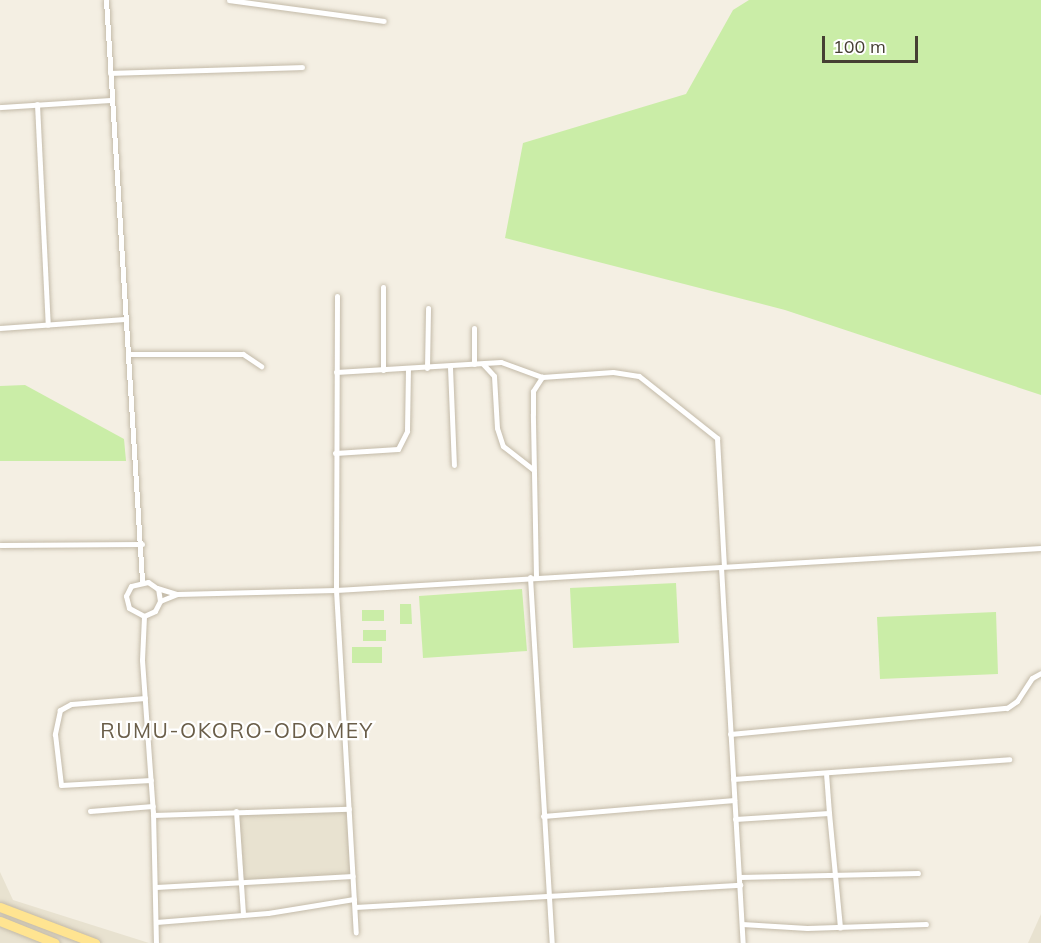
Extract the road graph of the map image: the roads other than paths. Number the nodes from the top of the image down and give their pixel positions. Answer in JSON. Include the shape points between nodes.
{"nodes":[{"id":1,"x":106,"y":0,"type":"edge"},
{"id":2,"x":229,"y":0,"type":"edge"},
{"id":3,"x":294,"y":0,"type":"edge"},
{"id":4,"x":293,"y":9,"type":"junction"},
{"id":5,"x":384,"y":21,"type":"dead end"},
{"id":6,"x":302,"y":67,"type":"dead end"},
{"id":7,"x":110,"y":73,"type":"junction"},
{"id":8,"x":112,"y":100,"type":"junction"},
{"id":9,"x":37,"y":104,"type":"junction"},
{"id":10,"x":0,"y":107,"type":"edge"},
{"id":11,"x":383,"y":287,"type":"dead end"},
{"id":12,"x":337,"y":296,"type":"dead end"},
{"id":13,"x":428,"y":308,"type":"dead end"},
{"id":14,"x":124,"y":319,"type":"junction"},
{"id":15,"x":48,"y":325,"type":"junction"},
{"id":16,"x":0,"y":328,"type":"edge"},
{"id":17,"x":474,"y":328,"type":"dead end"},
{"id":18,"x":128,"y":354,"type":"junction"},
{"id":19,"x":474,"y":364,"type":"junction"},
{"id":20,"x":483,"y":364,"type":"junction"},
{"id":21,"x":261,"y":366,"type":"dead end"},
{"id":22,"x":450,"y":367,"type":"junction"},
{"id":23,"x":427,"y":368,"type":"junction"},
{"id":24,"x":408,"y":369,"type":"junction"},
{"id":25,"x":383,"y":370,"type":"junction"},
{"id":26,"x":336,"y":372,"type":"junction"},
{"id":27,"x":542,"y":377,"type":"junction"},
{"id":28,"x":335,"y":453,"type":"junction"},
{"id":29,"x":454,"y":465,"type":"dead end"},
{"id":30,"x":534,"y":470,"type":"junction"},
{"id":31,"x":142,"y":544,"type":"junction"},
{"id":32,"x":0,"y":545,"type":"edge"},
{"id":33,"x":1041,"y":548,"type":"edge"},
{"id":34,"x":722,"y":567,"type":"junction"},
{"id":35,"x":533,"y":577,"type":"junction"},
{"id":36,"x":142,"y":581,"type":"junction"},
{"id":37,"x":157,"y":588,"type":"junction"},
{"id":38,"x":336,"y":590,"type":"junction"},
{"id":39,"x":177,"y":594,"type":"junction"},
{"id":40,"x":160,"y":601,"type":"junction"},
{"id":41,"x":144,"y":616,"type":"junction"},
{"id":42,"x":1041,"y":673,"type":"edge"},
{"id":43,"x":145,"y":698,"type":"junction"},
{"id":44,"x":730,"y":734,"type":"junction"},
{"id":45,"x":1009,"y":759,"type":"dead end"},
{"id":46,"x":826,"y":773,"type":"junction"},
{"id":47,"x":733,"y":779,"type":"junction"},
{"id":48,"x":151,"y":780,"type":"junction"},
{"id":49,"x":734,"y":800,"type":"junction"},
{"id":50,"x":153,"y":806,"type":"junction"},
{"id":51,"x":349,"y":809,"type":"junction"},
{"id":52,"x":90,"y":811,"type":"dead end"},
{"id":53,"x":236,"y":811,"type":"junction"},
{"id":54,"x":829,"y":813,"type":"junction"},
{"id":55,"x":153,"y":816,"type":"junction"},
{"id":56,"x":543,"y":816,"type":"junction"},
{"id":57,"x":735,"y":819,"type":"junction"},
{"id":58,"x":918,"y":873,"type":"dead end"},
{"id":59,"x":836,"y":875,"type":"junction"},
{"id":60,"x":353,"y":876,"type":"junction"},
{"id":61,"x":739,"y":877,"type":"junction"},
{"id":62,"x":241,"y":883,"type":"junction"},
{"id":63,"x":740,"y":885,"type":"junction"},
{"id":64,"x":156,"y":887,"type":"junction"},
{"id":65,"x":548,"y":896,"type":"junction"},
{"id":66,"x":354,"y":899,"type":"junction"},
{"id":67,"x":355,"y":907,"type":"junction"},
{"id":68,"x":0,"y":908,"type":"edge"},
{"id":69,"x":243,"y":915,"type":"junction"},
{"id":70,"x":0,"y":921,"type":"edge"},
{"id":71,"x":156,"y":922,"type":"junction"},
{"id":72,"x":742,"y":924,"type":"junction"},
{"id":73,"x":926,"y":924,"type":"dead end"},
{"id":74,"x":840,"y":927,"type":"junction"},
{"id":75,"x":356,"y":932,"type":"dead end"},
{"id":76,"x":55,"y":943,"type":"edge"},
{"id":77,"x":95,"y":943,"type":"edge"},
{"id":78,"x":156,"y":943,"type":"edge"},
{"id":79,"x":552,"y":943,"type":"edge"},
{"id":80,"x":743,"y":943,"type":"edge"}],
"edges":[{"from":1,"to":7,"type":"street"},
{"from":2,"to":4,"type":"street"},
{"from":3,"to":4,"type":"street"},
{"from":4,"to":5,"type":"street"},
{"from":6,"to":7,"type":"street"},
{"from":7,"to":8,"type":"street"},
{"from":8,"to":9,"type":"street"},
{"from":8,"to":14,"type":"street"},
{"from":9,"to":10,"type":"street"},
{"from":9,"to":15,"type":"street"},
{"from":11,"to":25,"type":"street"},
{"from":12,"to":26,"type":"street"},
{"from":13,"to":23,"type":"street"},
{"from":14,"to":15,"type":"street"},
{"from":14,"to":18,"type":"street"},
{"from":15,"to":16,"type":"street"},
{"from":17,"to":19,"type":"street"},
{"from":18,"to":21,"type":"street","via":[[243,354]]},
{"from":18,"to":31,"type":"street"},
{"from":19,"to":20,"type":"street"},
{"from":19,"to":22,"type":"street"},
{"from":20,"to":27,"type":"street","via":[[501,362]]},
{"from":20,"to":30,"type":"street","via":[[494,376],[497,428],[503,446]]},
{"from":22,"to":23,"type":"street"},
{"from":22,"to":29,"type":"street"},
{"from":23,"to":24,"type":"street"},
{"from":24,"to":25,"type":"street"},
{"from":24,"to":28,"type":"street","via":[[406,431],[398,449]]},
{"from":25,"to":26,"type":"street"},
{"from":26,"to":28,"type":"street"},
{"from":27,"to":30,"type":"street","via":[[533,391]]},
{"from":27,"to":34,"type":"street","via":[[630,373],[647,382],[684,416],[714,434]]},
{"from":28,"to":38,"type":"street"},
{"from":30,"to":35,"type":"street"},
{"from":31,"to":32,"type":"street"},
{"from":31,"to":36,"type":"street"},
{"from":33,"to":34,"type":"street"},
{"from":34,"to":35,"type":"street"},
{"from":34,"to":44,"type":"street"},
{"from":35,"to":38,"type":"street"},
{"from":35,"to":56,"type":"street"},
{"from":36,"to":37,"type":"street"},
{"from":36,"to":41,"type":"street","via":[[131,586],[126,602],[133,612]]},
{"from":37,"to":39,"type":"street"},
{"from":37,"to":40,"type":"street"},
{"from":38,"to":39,"type":"street"},
{"from":38,"to":51,"type":"street"},
{"from":39,"to":40,"type":"street"},
{"from":40,"to":41,"type":"street","via":[[155,611]]},
{"from":41,"to":43,"type":"street"},
{"from":42,"to":44,"type":"street","via":[[1007,708]]},
{"from":43,"to":48,"type":"street"},
{"from":43,"to":48,"type":"street","via":[[71,704],[60,710],[55,734],[61,785]]},
{"from":44,"to":47,"type":"street"},
{"from":45,"to":46,"type":"street"},
{"from":46,"to":47,"type":"street"},
{"from":46,"to":54,"type":"street"},
{"from":47,"to":49,"type":"street"},
{"from":48,"to":50,"type":"street"},
{"from":49,"to":56,"type":"street"},
{"from":49,"to":57,"type":"street"},
{"from":50,"to":52,"type":"street"},
{"from":50,"to":55,"type":"street"},
{"from":51,"to":53,"type":"street"},
{"from":51,"to":60,"type":"street"},
{"from":53,"to":55,"type":"street"},
{"from":53,"to":62,"type":"street"},
{"from":54,"to":57,"type":"street"},
{"from":54,"to":59,"type":"street"},
{"from":55,"to":64,"type":"street"},
{"from":56,"to":65,"type":"street"},
{"from":57,"to":61,"type":"street"},
{"from":58,"to":59,"type":"street"},
{"from":59,"to":61,"type":"street"},
{"from":59,"to":74,"type":"street"},
{"from":60,"to":62,"type":"street"},
{"from":60,"to":66,"type":"street"},
{"from":61,"to":63,"type":"street"},
{"from":62,"to":64,"type":"street"},
{"from":62,"to":69,"type":"street"},
{"from":63,"to":65,"type":"street"},
{"from":63,"to":72,"type":"street"},
{"from":64,"to":71,"type":"street"},
{"from":65,"to":67,"type":"street"},
{"from":65,"to":79,"type":"street"},
{"from":66,"to":67,"type":"street"},
{"from":66,"to":69,"type":"street"},
{"from":67,"to":75,"type":"street"},
{"from":68,"to":77,"type":"main road"},
{"from":69,"to":71,"type":"street"},
{"from":70,"to":76,"type":"main road"},
{"from":71,"to":78,"type":"street"},
{"from":72,"to":74,"type":"street"},
{"from":72,"to":80,"type":"street"},
{"from":73,"to":74,"type":"street"}]}
